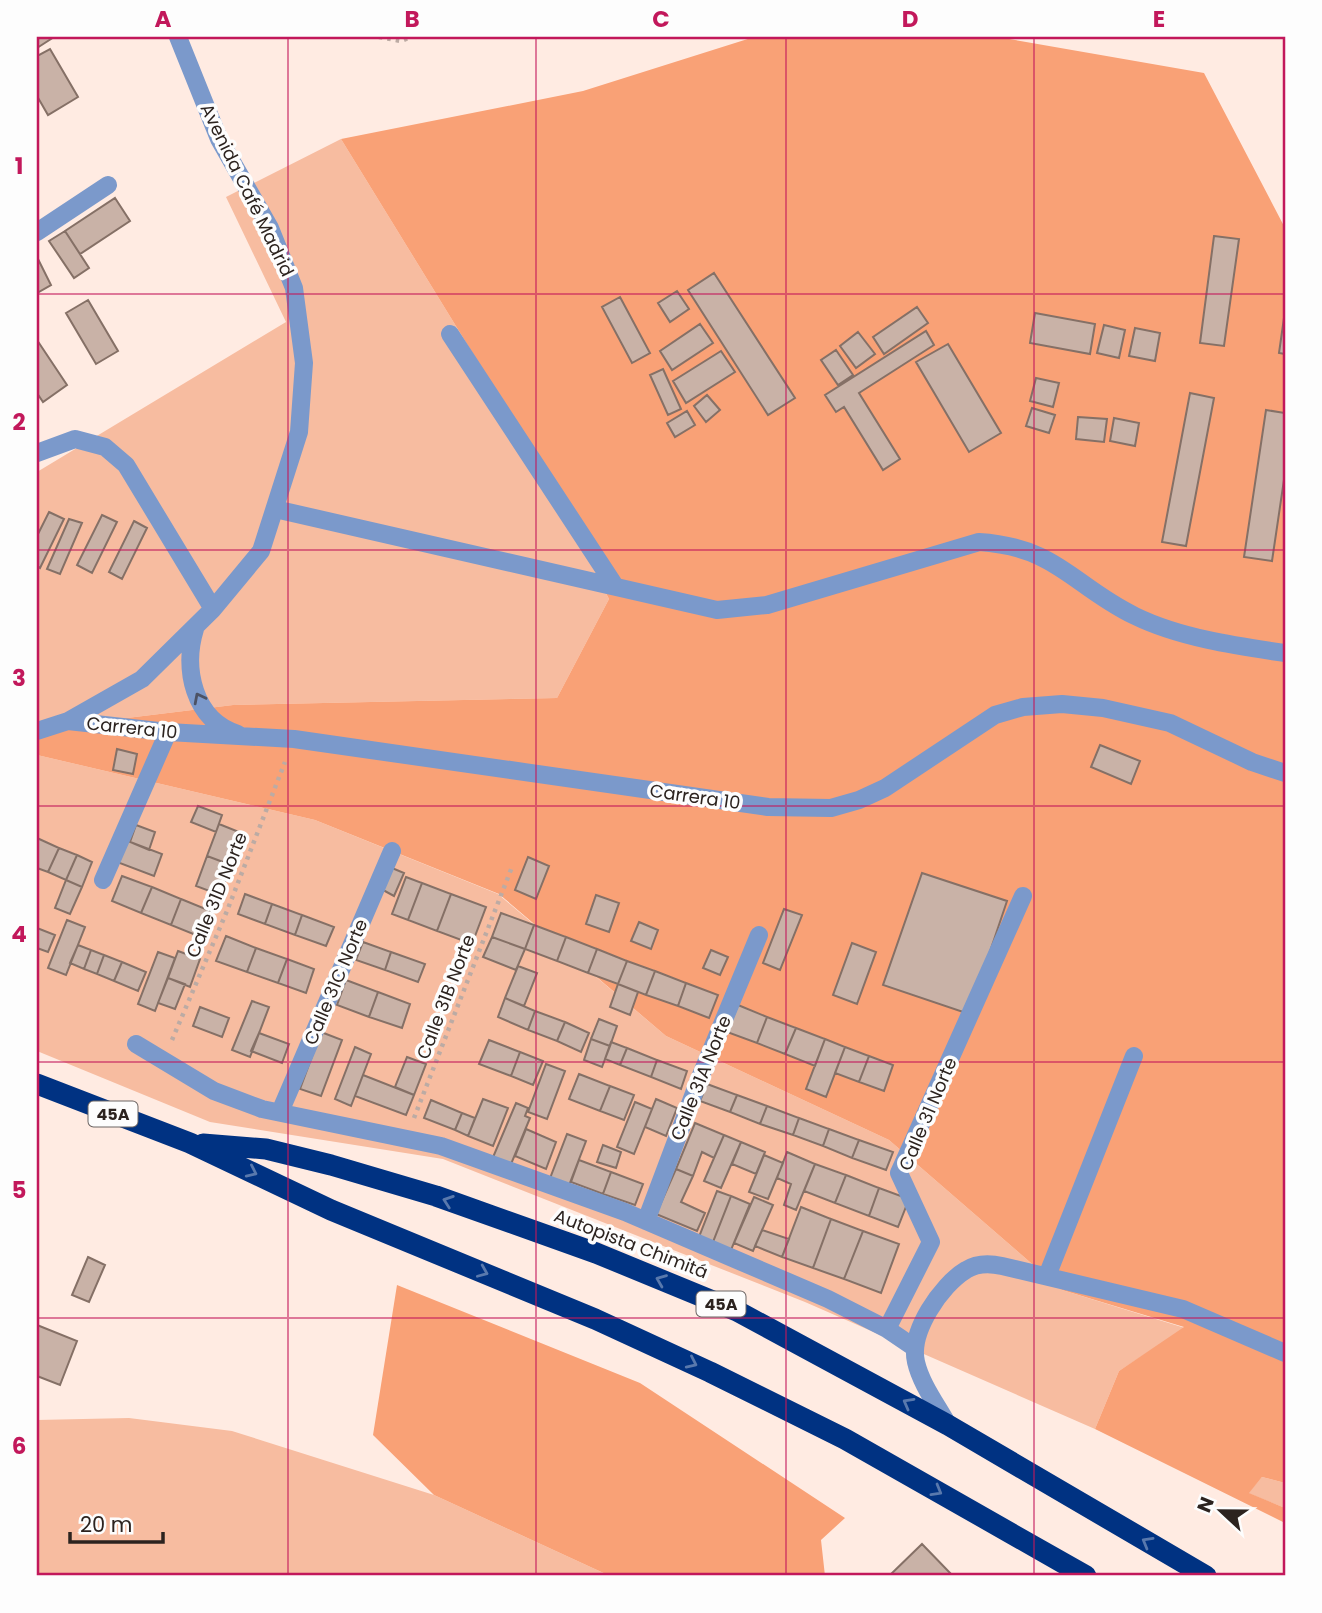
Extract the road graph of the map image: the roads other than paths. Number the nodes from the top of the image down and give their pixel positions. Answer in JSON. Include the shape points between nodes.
{"nodes":[{"id":1,"x":178,"y":37,"type":"edge"},
{"id":2,"x":108,"y":185,"type":"dead end"},
{"id":3,"x":37,"y":232,"type":"edge"},
{"id":4,"x":450,"y":334,"type":"dead end"},
{"id":5,"x":37,"y":453,"type":"edge"},
{"id":6,"x":275,"y":509,"type":"junction"},
{"id":7,"x":615,"y":586,"type":"junction"},
{"id":8,"x":213,"y":609,"type":"junction"},
{"id":9,"x":196,"y":628,"type":"junction"},
{"id":10,"x":1285,"y":653,"type":"edge"},
{"id":11,"x":68,"y":721,"type":"junction"},
{"id":12,"x":37,"y":731,"type":"edge"},
{"id":13,"x":168,"y":732,"type":"junction"},
{"id":14,"x":251,"y":737,"type":"junction"},
{"id":15,"x":1285,"y":773,"type":"edge"},
{"id":16,"x":392,"y":851,"type":"dead end"},
{"id":17,"x":103,"y":880,"type":"dead end"},
{"id":18,"x":1023,"y":896,"type":"dead end"},
{"id":19,"x":759,"y":935,"type":"dead end"},
{"id":20,"x":136,"y":1044,"type":"dead end"},
{"id":21,"x":1134,"y":1056,"type":"dead end"},
{"id":22,"x":37,"y":1084,"type":"edge"},
{"id":23,"x":280,"y":1112,"type":"junction"},
{"id":24,"x":190,"y":1143,"type":"junction"},
{"id":25,"x":646,"y":1221,"type":"junction"},
{"id":26,"x":1047,"y":1276,"type":"junction"},
{"id":27,"x":887,"y":1329,"type":"junction"},
{"id":28,"x":915,"y":1348,"type":"junction"},
{"id":29,"x":1285,"y":1353,"type":"edge"},
{"id":30,"x":948,"y":1425,"type":"junction"},
{"id":31,"x":1086,"y":1576,"type":"edge"},
{"id":32,"x":1206,"y":1576,"type":"edge"}],
"edges":[{"from":1,"to":6,"type":"street","name":"Avenida Café Madrid","via":[[219,139],[270,228],[294,288],[304,363],[299,432]]},
{"from":2,"to":3,"type":"street"},
{"from":4,"to":7,"type":"street"},
{"from":5,"to":8,"type":"street","via":[[75,439],[105,447],[116,456],[126,465]]},
{"from":6,"to":7,"type":"street"},
{"from":6,"to":8,"type":"street","name":"Avenida Café Madrid","via":[[261,551]]},
{"from":7,"to":10,"type":"street","via":[[717,610],[766,605],[979,542],[1000,544],[1040,554],[1110,602],[1159,627]]},
{"from":8,"to":9,"type":"street","name":"Avenida Café Madrid"},
{"from":9,"to":11,"type":"street","name":"Avenida Café Madrid","via":[[142,680]]},
{"from":14,"to":9,"type":"street","one_way":true,"via":[[221,726],[197,696],[189,662]]},
{"from":11,"to":12,"type":"street","name":"Avenida Café Madrid"},
{"from":11,"to":13,"type":"street","name":"Carrera 10"},
{"from":13,"to":14,"type":"street","name":"Carrera 10"},
{"from":13,"to":17,"type":"street"},
{"from":14,"to":15,"type":"street","name":"Carrera 10","via":[[294,739],[768,807],[831,808],[885,788],[995,715],[1062,704],[1170,723]]},
{"from":16,"to":23,"type":"street","name":"Calle 31C Norte"},
{"from":18,"to":27,"type":"street","name":"Calle 31 Norte","via":[[900,1173],[932,1242]]},
{"from":19,"to":25,"type":"street","name":"Calle 31A Norte"},
{"from":20,"to":23,"type":"street","via":[[214,1091]]},
{"from":21,"to":26,"type":"street"},
{"from":22,"to":24,"type":"highway","name":"Autopista Chimitá","number":"45A"},
{"from":23,"to":25,"type":"street","via":[[441,1146]]},
{"from":30,"to":24,"type":"highway","name":"Autopista Chimitá","number":"45A","one_way":true,"via":[[737,1311],[596,1253],[436,1196],[331,1165],[266,1149]]},
{"from":24,"to":31,"type":"highway","name":"Autopista Chimitá","number":"45A","one_way":true,"via":[[331,1210],[595,1319],[710,1372],[845,1439]]},
{"from":25,"to":27,"type":"street"},
{"from":26,"to":28,"type":"street","via":[[991,1264],[965,1270],[920,1323]]},
{"from":26,"to":29,"type":"street","via":[[1184,1309]]},
{"from":27,"to":28,"type":"street"},
{"from":28,"to":30,"type":"street","via":[[921,1374]]},
{"from":32,"to":30,"type":"highway","name":"Autopista Chimitá","number":"45A","one_way":true}]}
